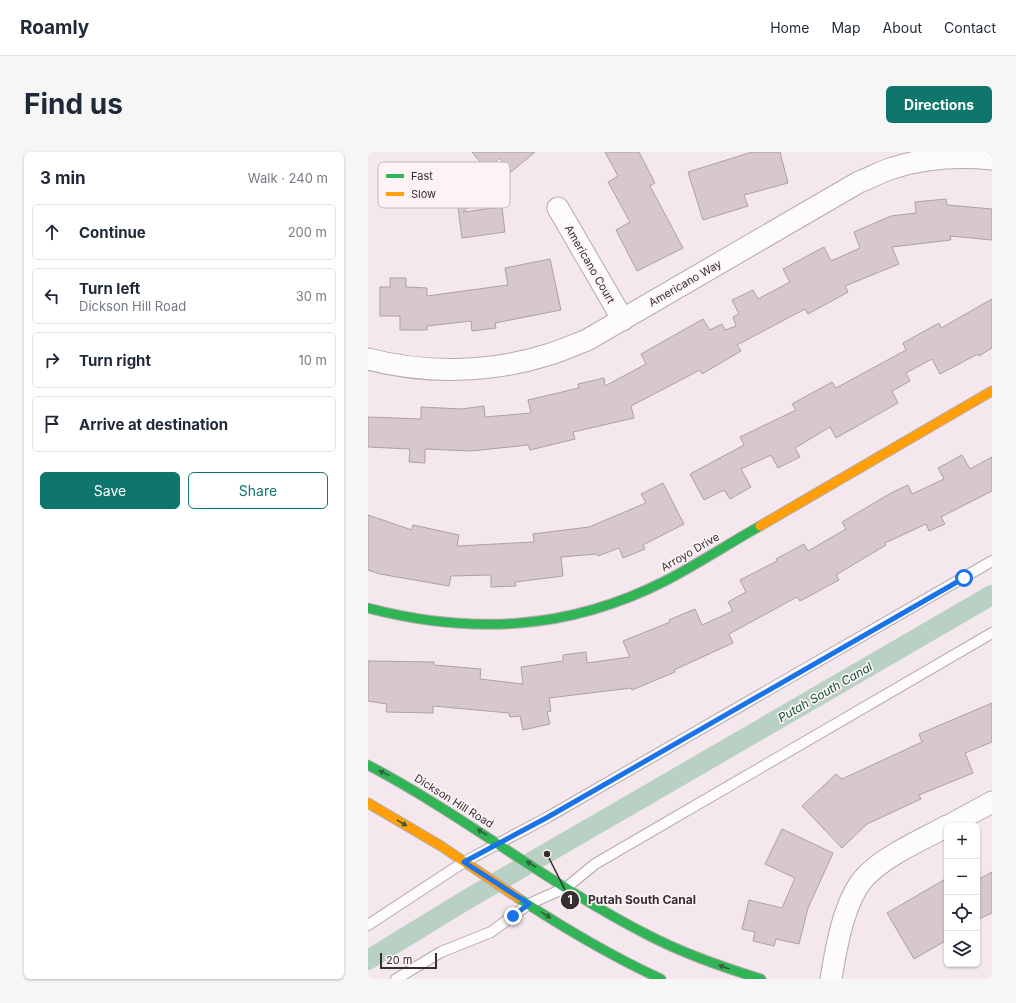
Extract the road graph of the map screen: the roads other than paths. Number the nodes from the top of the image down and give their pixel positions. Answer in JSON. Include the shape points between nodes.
{"nodes":[{"id":1,"x":992,"y":159,"type":"edge"},
{"id":2,"x":558,"y":208,"type":"dead end"},
{"id":3,"x":623,"y":320,"type":"junction"},
{"id":4,"x":368,"y":359,"type":"edge"},
{"id":5,"x":992,"y":391,"type":"edge"},
{"id":6,"x":992,"y":561,"type":"edge"},
{"id":7,"x":368,"y":608,"type":"edge"},
{"id":8,"x":992,"y":633,"type":"edge"},
{"id":9,"x":368,"y":765,"type":"edge"},
{"id":10,"x":992,"y":802,"type":"edge"},
{"id":11,"x":368,"y":803,"type":"edge"},
{"id":12,"x":953,"y":823,"type":"edge"},
{"id":13,"x":944,"y":828,"type":"edge"},
{"id":14,"x":500,"y":844,"type":"junction"},
{"id":15,"x":464,"y":862,"type":"junction"},
{"id":16,"x":567,"y":887,"type":"junction"},
{"id":17,"x":529,"y":904,"type":"junction"},
{"id":18,"x":368,"y":925,"type":"edge"},
{"id":19,"x":396,"y":979,"type":"edge"},
{"id":20,"x":661,"y":979,"type":"edge"},
{"id":21,"x":761,"y":979,"type":"edge"},
{"id":22,"x":831,"y":979,"type":"edge"}],
"edges":[{"from":1,"to":3,"type":"street","name":"Americano Way","via":[[973,157],[932,160],[894,168],[859,182]]},
{"from":2,"to":3,"type":"street","name":"Americano Court"},
{"from":3,"to":4,"type":"street","name":"Americano Way","via":[[567,348],[507,364],[469,369],[429,369],[391,365]]},
{"from":5,"to":7,"type":"street","name":"Arroyo Drive","via":[[665,581],[623,599],[581,613],[532,623],[486,626],[398,617]]},
{"from":6,"to":14,"type":"lane"},
{"from":8,"to":16,"type":"lane","via":[[595,864]]},
{"from":14,"to":9,"type":"street","name":"Dickson Hill Road","one_way":true,"via":[[442,806]]},
{"from":10,"to":12,"type":"street"},
{"from":11,"to":15,"type":"street","one_way":true},
{"from":13,"to":22,"type":"street","via":[[893,856],[866,876],[850,901]]},
{"from":14,"to":15,"type":"lane"},
{"from":16,"to":14,"type":"street","name":"Dickson Hill Road","one_way":true},
{"from":15,"to":17,"type":"street"},
{"from":15,"to":18,"type":"lane"},
{"from":16,"to":17,"type":"lane"},
{"from":21,"to":16,"type":"street","name":"Dickson Hill Road","one_way":true,"via":[[667,944],[614,917]]},
{"from":17,"to":19,"type":"lane","via":[[491,932],[441,952]]},
{"from":17,"to":20,"type":"street","one_way":true,"via":[[594,945]]}]}
